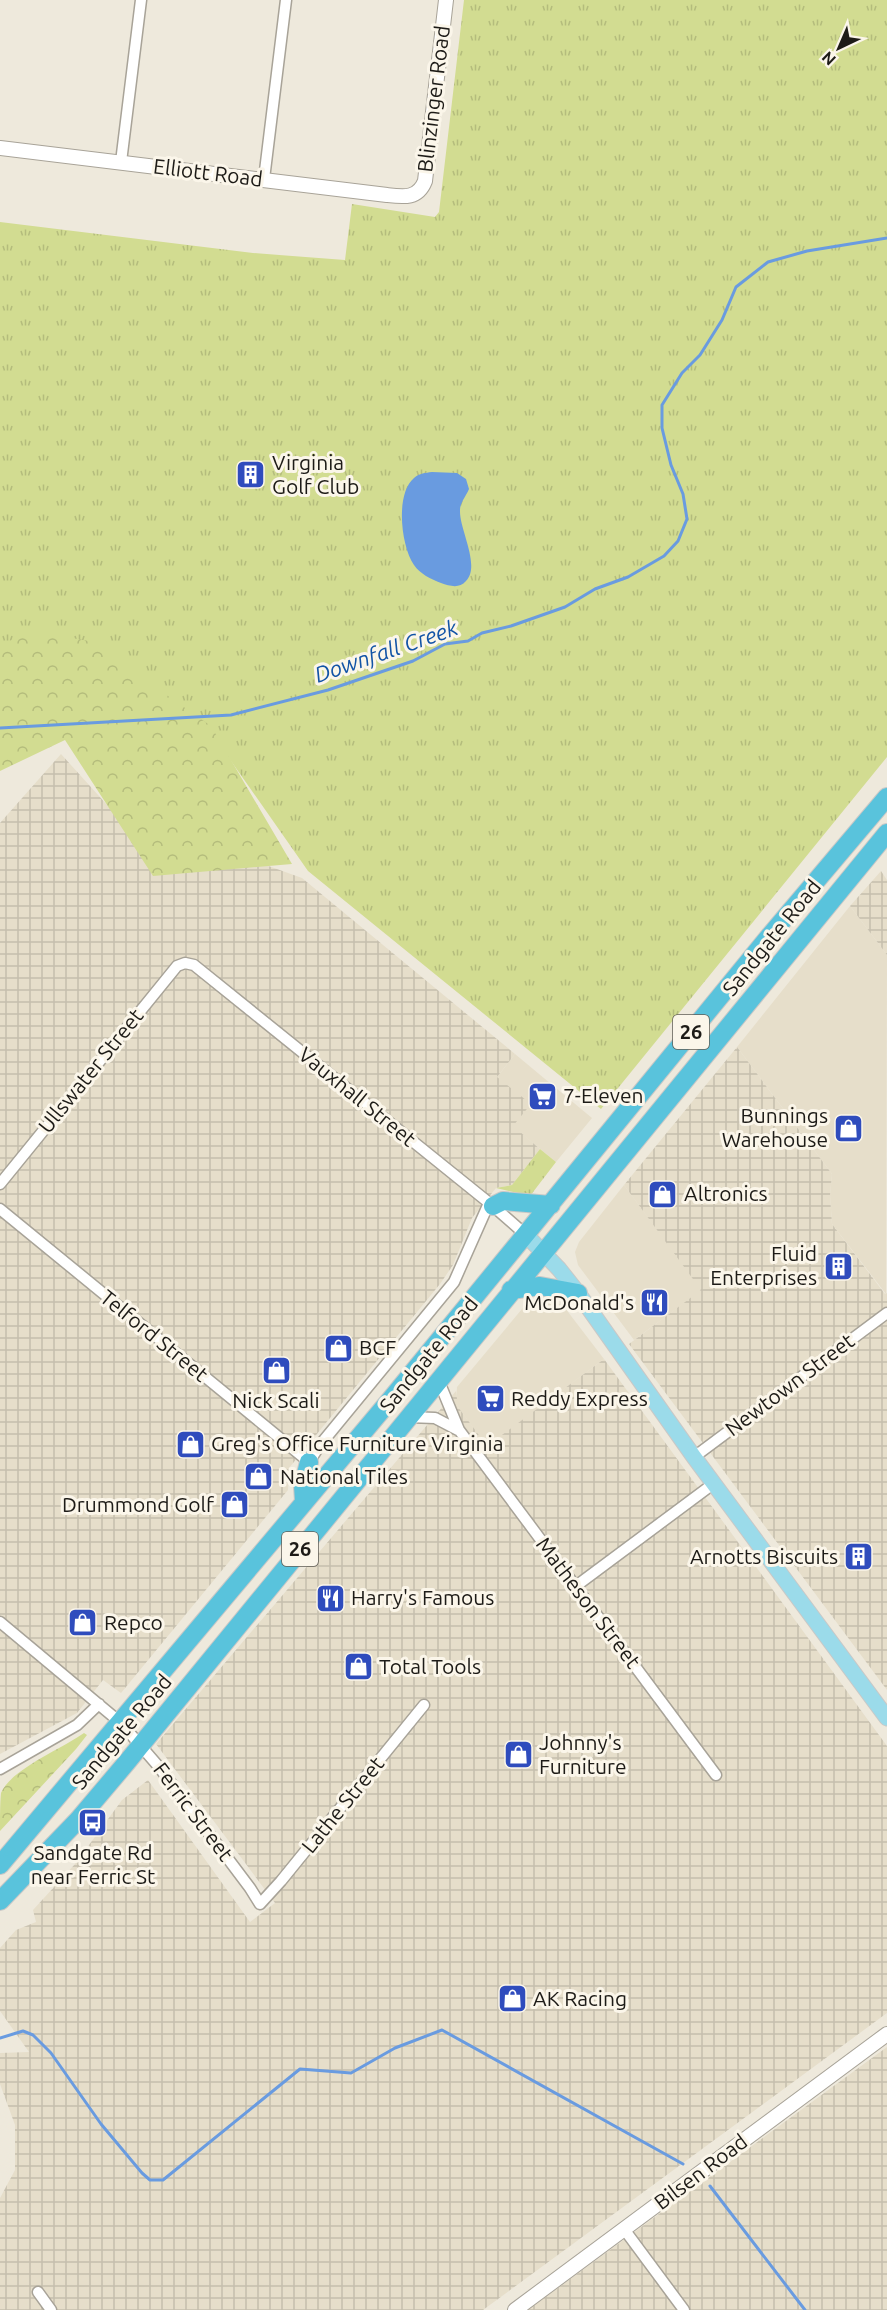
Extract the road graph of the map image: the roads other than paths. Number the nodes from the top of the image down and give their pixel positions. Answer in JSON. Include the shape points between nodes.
{"nodes":[{"id":1,"x":141,"y":0,"type":"edge"},
{"id":2,"x":286,"y":0,"type":"edge"},
{"id":3,"x":446,"y":0,"type":"edge"},
{"id":4,"x":0,"y":148,"type":"edge"},
{"id":5,"x":121,"y":162,"type":"junction"},
{"id":6,"x":264,"y":179,"type":"junction"},
{"id":7,"x":415,"y":194,"type":"joint"},
{"id":8,"x":887,"y":797,"type":"edge"},
{"id":9,"x":887,"y":833,"type":"edge"},
{"id":10,"x":185,"y":963,"type":"joint"},
{"id":11,"x":0,"y":1184,"type":"edge"},
{"id":12,"x":491,"y":1204,"type":"junction"},
{"id":13,"x":551,"y":1205,"type":"junction"},
{"id":14,"x":0,"y":1209,"type":"edge"},
{"id":15,"x":526,"y":1235,"type":"junction"},
{"id":16,"x":543,"y":1252,"type":"junction"},
{"id":17,"x":511,"y":1290,"type":"junction"},
{"id":18,"x":578,"y":1293,"type":"junction"},
{"id":19,"x":887,"y":1313,"type":"edge"},
{"id":20,"x":438,"y":1379,"type":"junction"},
{"id":21,"x":408,"y":1417,"type":"junction"},
{"id":22,"x":459,"y":1430,"type":"junction"},
{"id":23,"x":694,"y":1457,"type":"junction"},
{"id":24,"x":309,"y":1462,"type":"junction"},
{"id":25,"x":713,"y":1484,"type":"junction"},
{"id":26,"x":304,"y":1501,"type":"junction"},
{"id":27,"x":576,"y":1586,"type":"junction"},
{"id":28,"x":0,"y":1622,"type":"edge"},
{"id":29,"x":99,"y":1704,"type":"junction"},
{"id":30,"x":424,"y":1705,"type":"dead end"},
{"id":31,"x":887,"y":1718,"type":"edge"},
{"id":32,"x":121,"y":1723,"type":"junction"},
{"id":33,"x":141,"y":1745,"type":"junction"},
{"id":34,"x":0,"y":1769,"type":"edge"},
{"id":35,"x":716,"y":1775,"type":"dead end"},
{"id":36,"x":0,"y":1865,"type":"edge"},
{"id":37,"x":0,"y":1901,"type":"edge"},
{"id":38,"x":260,"y":1904,"type":"joint"},
{"id":39,"x":887,"y":2034,"type":"edge"},
{"id":40,"x":624,"y":2229,"type":"junction"},
{"id":41,"x":38,"y":2292,"type":"dead end"},
{"id":42,"x":51,"y":2310,"type":"edge"},
{"id":43,"x":515,"y":2310,"type":"edge"},
{"id":44,"x":684,"y":2310,"type":"edge"}],
"edges":[{"from":1,"to":5,"type":"street"},
{"from":2,"to":6,"type":"street"},
{"from":3,"to":7,"type":"street","name":"Blinzinger Road","via":[[425,181]]},
{"from":4,"to":5,"type":"street","name":"Elliott Road"},
{"from":5,"to":6,"type":"street","name":"Elliott Road"},
{"from":6,"to":7,"type":"street","name":"Elliott Road","via":[[395,196]]},
{"from":8,"to":13,"type":"highway","name":"Sandgate Road","number":"26"},
{"from":9,"to":16,"type":"highway","name":"Sandgate Road","number":"26"},
{"from":10,"to":11,"type":"street","name":"Ullswater Street","via":[[177,966]]},
{"from":10,"to":12,"type":"street","name":"Vauxhall Street","via":[[194,965]]},
{"from":12,"to":13,"type":"highway"},
{"from":12,"to":15,"type":"street","name":"Vauxhall Street"},
{"from":12,"to":24,"type":"street","name":"Sandgate Road","via":[[454,1282]]},
{"from":13,"to":15,"type":"highway","name":"Sandgate Road","number":"26"},
{"from":14,"to":24,"type":"street","name":"Telford Street"},
{"from":15,"to":16,"type":"main road"},
{"from":15,"to":26,"type":"highway","name":"Sandgate Road","number":"26"},
{"from":16,"to":17,"type":"highway","name":"Sandgate Road","number":"26"},
{"from":16,"to":18,"type":"main road"},
{"from":17,"to":18,"type":"highway","via":[[540,1286]]},
{"from":17,"to":20,"type":"highway","name":"Sandgate Road","number":"26"},
{"from":18,"to":23,"type":"main road"},
{"from":19,"to":23,"type":"street","name":"Newtown Street"},
{"from":20,"to":21,"type":"highway","name":"Sandgate Road","number":"26"},
{"from":20,"to":22,"type":"street","name":"Matheson Street"},
{"from":21,"to":22,"type":"street","name":"Matheson Street","via":[[435,1418]]},
{"from":21,"to":33,"type":"highway","name":"Sandgate Road","number":"26"},
{"from":22,"to":27,"type":"street","name":"Matheson Street"},
{"from":23,"to":25,"type":"main road"},
{"from":24,"to":26,"type":"highway"},
{"from":25,"to":27,"type":"street"},
{"from":25,"to":31,"type":"main road"},
{"from":26,"to":32,"type":"highway","name":"Sandgate Road","number":"26"},
{"from":27,"to":35,"type":"street","name":"Matheson Street"},
{"from":28,"to":29,"type":"street","name":"Ferric Street"},
{"from":29,"to":32,"type":"street","name":"Ferric Street"},
{"from":29,"to":34,"type":"street","name":"Sandgate Road","via":[[76,1725]]},
{"from":30,"to":38,"type":"street","name":"Lathe Street"},
{"from":32,"to":33,"type":"street","name":"Ferric Street"},
{"from":32,"to":36,"type":"highway","name":"Sandgate Road","number":"26"},
{"from":33,"to":37,"type":"highway","name":"Sandgate Road","number":"26","via":[[78,1820]]},
{"from":33,"to":38,"type":"street","name":"Ferric Street"},
{"from":39,"to":40,"type":"street","name":"Bilsen Road"},
{"from":40,"to":43,"type":"street","name":"Bilsen Road"},
{"from":40,"to":44,"type":"street"},
{"from":41,"to":42,"type":"street"}]}
